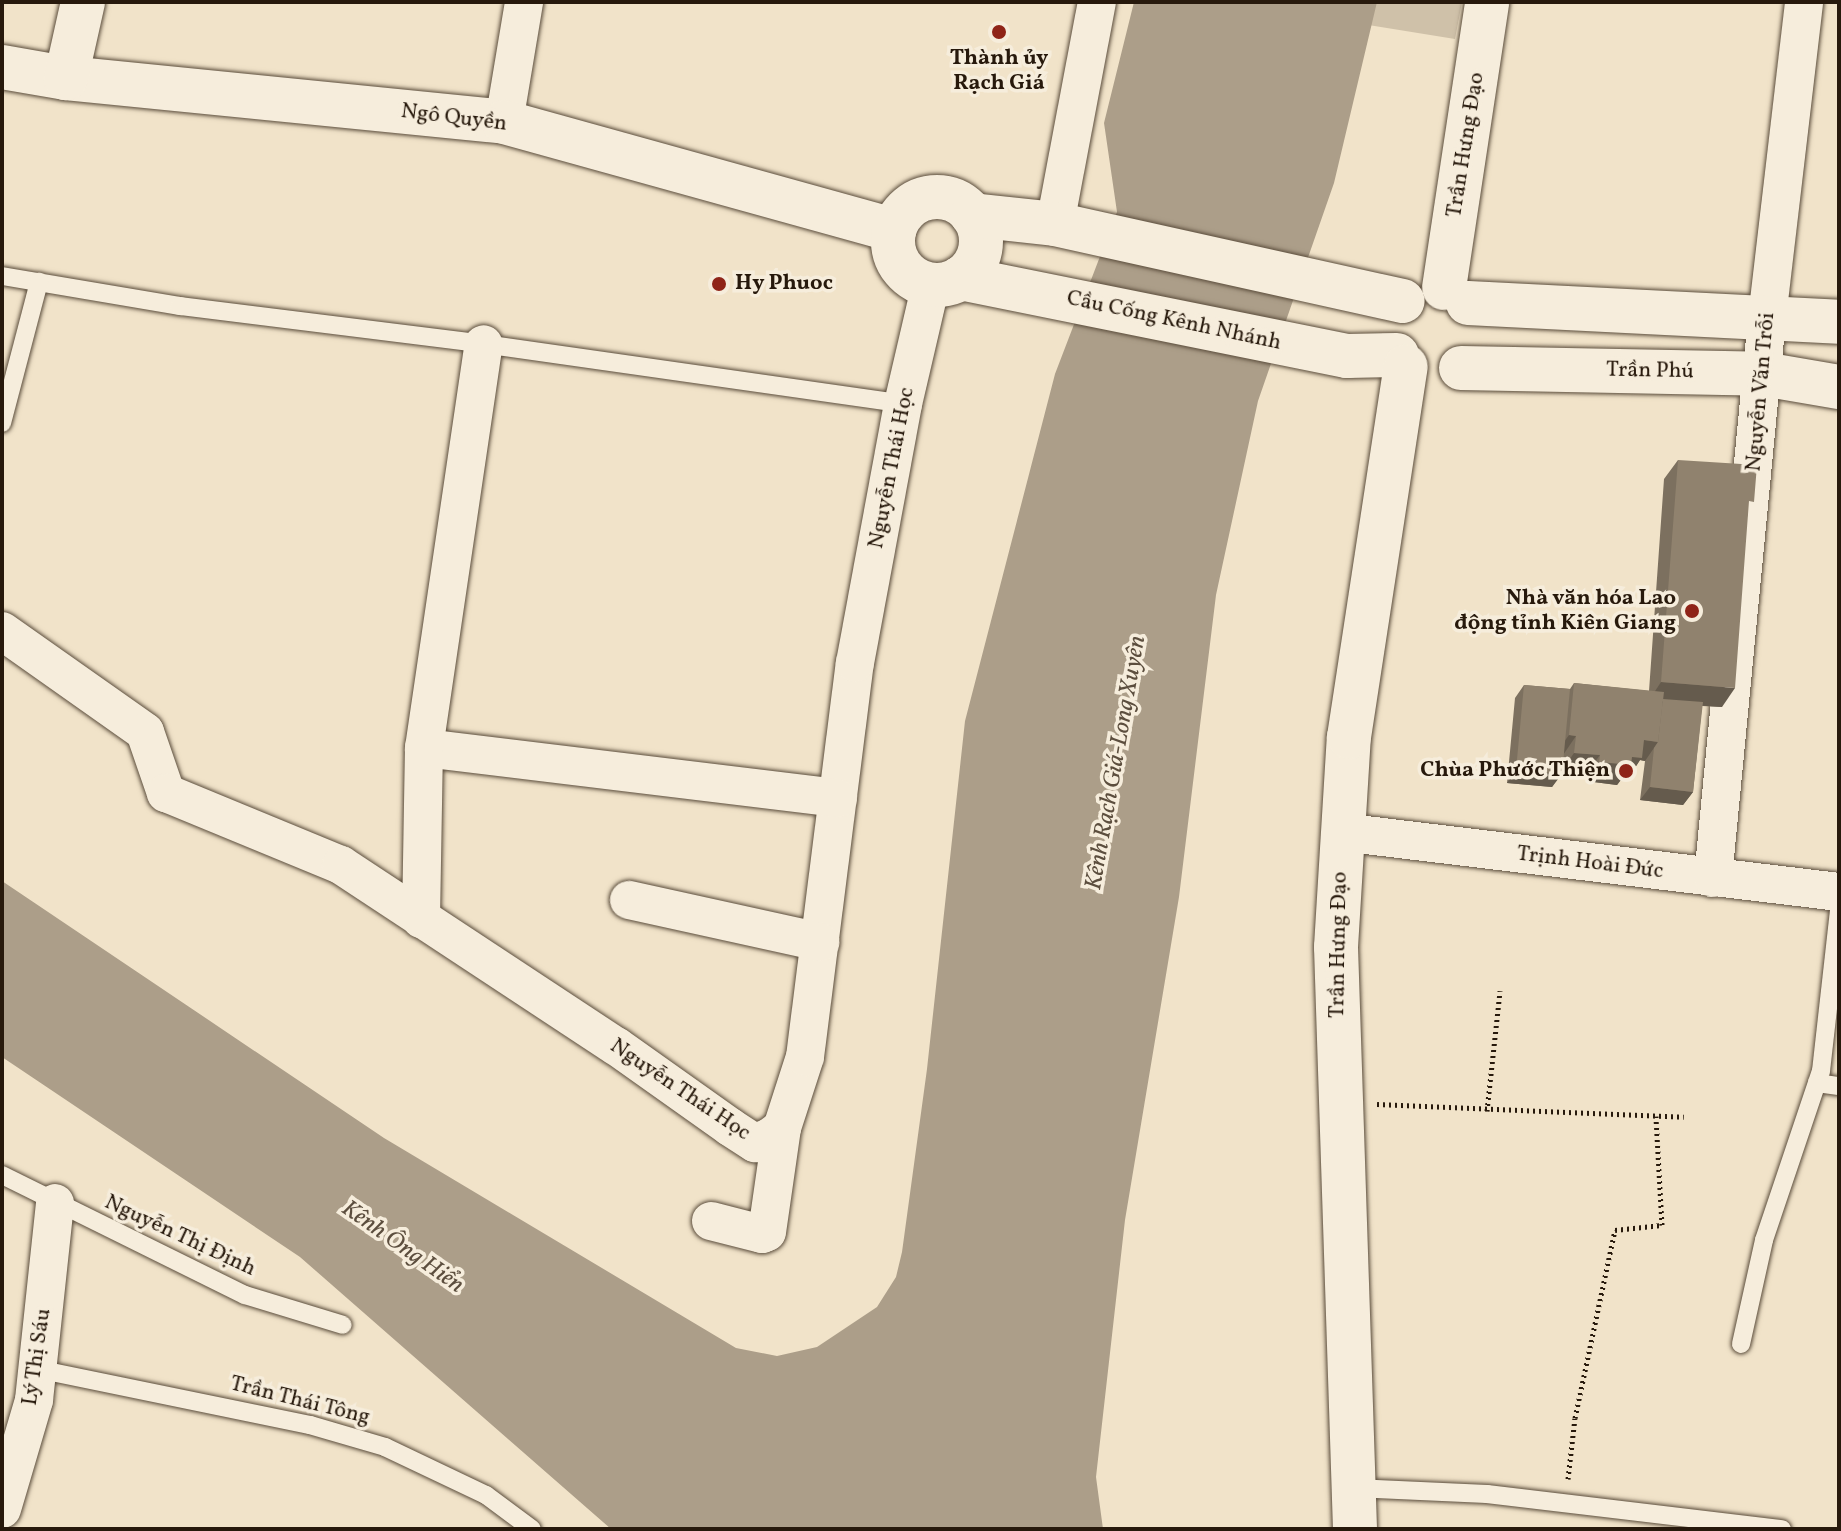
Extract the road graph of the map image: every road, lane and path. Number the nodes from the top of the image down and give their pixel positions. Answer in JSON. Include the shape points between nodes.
{"nodes":[{"id":1,"x":83,"y":2,"type":"edge"},
{"id":2,"x":524,"y":2,"type":"edge"},
{"id":3,"x":1097,"y":2,"type":"edge"},
{"id":4,"x":1487,"y":2,"type":"edge"},
{"id":5,"x":1804,"y":2,"type":"edge"},
{"id":6,"x":2,"y":67,"type":"edge"},
{"id":7,"x":66,"y":78,"type":"junction"},
{"id":8,"x":504,"y":122,"type":"junction"},
{"id":9,"x":972,"y":215,"type":"junction"},
{"id":10,"x":1055,"y":224,"type":"junction"},
{"id":11,"x":894,"y":230,"type":"junction"},
{"id":12,"x":2,"y":276,"type":"edge"},
{"id":13,"x":39,"y":282,"type":"junction"},
{"id":14,"x":964,"y":283,"type":"junction"},
{"id":15,"x":1386,"y":296,"type":"junction"},
{"id":16,"x":1456,"y":296,"type":"junction"},
{"id":17,"x":1767,"y":318,"type":"junction"},
{"id":18,"x":1839,"y":322,"type":"edge"},
{"id":19,"x":484,"y":344,"type":"junction"},
{"id":20,"x":1401,"y":361,"type":"junction"},
{"id":21,"x":1461,"y":368,"type":"junction"},
{"id":22,"x":1763,"y":374,"type":"junction"},
{"id":23,"x":1839,"y":387,"type":"edge"},
{"id":24,"x":903,"y":404,"type":"junction"},
{"id":25,"x":2,"y":423,"type":"edge"},
{"id":26,"x":2,"y":631,"type":"edge"},
{"id":27,"x":424,"y":748,"type":"junction"},
{"id":28,"x":838,"y":798,"type":"junction"},
{"id":29,"x":1341,"y":832,"type":"junction"},
{"id":30,"x":1713,"y":878,"type":"junction"},
{"id":31,"x":1839,"y":892,"type":"edge"},
{"id":32,"x":629,"y":900,"type":"dead end"},
{"id":33,"x":1839,"y":910,"type":"edge"},
{"id":34,"x":421,"y":919,"type":"junction"},
{"id":35,"x":820,"y":942,"type":"junction"},
{"id":36,"x":1500,"y":991,"type":"dead end"},
{"id":37,"x":1817,"y":1083,"type":"junction"},
{"id":38,"x":1839,"y":1086,"type":"edge"},
{"id":39,"x":1340,"y":1101,"type":"junction"},
{"id":40,"x":1487,"y":1111,"type":"junction"},
{"id":41,"x":1656,"y":1116,"type":"junction"},
{"id":42,"x":1684,"y":1117,"type":"dead end"},
{"id":43,"x":782,"y":1128,"type":"junction"},
{"id":44,"x":2,"y":1175,"type":"edge"},
{"id":45,"x":55,"y":1203,"type":"junction"},
{"id":46,"x":711,"y":1221,"type":"dead end"},
{"id":47,"x":343,"y":1325,"type":"dead end"},
{"id":48,"x":1741,"y":1344,"type":"dead end"},
{"id":49,"x":37,"y":1369,"type":"junction"},
{"id":50,"x":1565,"y":1503,"type":"junction"},
{"id":51,"x":1354,"y":1508,"type":"edge"},
{"id":52,"x":2,"y":1509,"type":"edge"},
{"id":53,"x":532,"y":1529,"type":"edge"},
{"id":54,"x":1782,"y":1529,"type":"edge"}],
"edges":[{"from":1,"to":7,"type":"main road"},
{"from":2,"to":8,"type":"street"},
{"from":3,"to":10,"type":"street"},
{"from":4,"to":16,"type":"main road","name":"Trần Hưng Đạo"},
{"from":5,"to":17,"type":"street","name":"Nguyễn Văn Trỗi"},
{"from":6,"to":7,"type":"main road","name":"Ngô Quyền"},
{"from":7,"to":8,"type":"main road","name":"Ngô Quyền"},
{"from":8,"to":11,"type":"main road","name":"Ngô Quyền"},
{"from":9,"to":10,"type":"main road"},
{"from":9,"to":11,"type":"main road","via":[[949,199],[936,197],[909,207]]},
{"from":9,"to":14,"type":"main road","via":[[979,228],[978,255]]},
{"from":10,"to":15,"type":"main road"},
{"from":11,"to":14,"type":"main road","via":[[896,260],[917,281]]},
{"from":12,"to":13,"type":"lane"},
{"from":13,"to":19,"type":"lane","via":[[180,306]]},
{"from":13,"to":25,"type":"lane"},
{"from":14,"to":20,"type":"main road","name":"Cầu Cống Kênh Nhánh","via":[[1347,356]]},
{"from":14,"to":24,"type":"street","name":"Nguyễn Thái Học"},
{"from":15,"to":16,"type":"main road","via":[[1429,288]]},
{"from":15,"to":20,"type":"main road"},
{"from":16,"to":17,"type":"main road"},
{"from":16,"to":21,"type":"main road","via":[[1479,330],[1471,357]]},
{"from":17,"to":18,"type":"main road"},
{"from":17,"to":22,"type":"street","name":"Nguyễn Văn Trỗi"},
{"from":19,"to":24,"type":"lane"},
{"from":19,"to":27,"type":"street"},
{"from":20,"to":21,"type":"main road","via":[[1434,376]]},
{"from":20,"to":29,"type":"main road","name":"Trần Hưng Đạo","via":[[1349,737]]},
{"from":21,"to":22,"type":"main road","name":"Trần Phú"},
{"from":22,"to":23,"type":"main road","name":"Trần Phú"},
{"from":22,"to":30,"type":"street","name":"Nguyễn Văn Trỗi"},
{"from":24,"to":28,"type":"street","name":"Nguyễn Thái Học","via":[[855,663]]},
{"from":26,"to":34,"type":"street","name":"Nguyễn Thái Học","via":[[145,732],[166,793],[341,865]]},
{"from":27,"to":28,"type":"street"},
{"from":27,"to":34,"type":"street"},
{"from":28,"to":35,"type":"street","name":"Nguyễn Thái Học"},
{"from":29,"to":30,"type":"street","name":"Trịnh Hoài Đức"},
{"from":29,"to":39,"type":"main road","name":"Trần Hưng Đạo","via":[[1336,947]]},
{"from":30,"to":31,"type":"street","name":"Trịnh Hoài Đức"},
{"from":32,"to":35,"type":"street"},
{"from":33,"to":37,"type":"lane"},
{"from":34,"to":43,"type":"street","name":"Nguyễn Thái Học","via":[[755,1143]]},
{"from":35,"to":43,"type":"street","name":"Nguyễn Thái Học","via":[[805,1057]]},
{"from":36,"to":40,"type":"path"},
{"from":37,"to":38,"type":"lane"},
{"from":37,"to":48,"type":"lane","via":[[1764,1240]]},
{"from":39,"to":40,"type":"path"},
{"from":39,"to":51,"type":"main road","name":"Trần Hưng Đạo"},
{"from":40,"to":41,"type":"path"},
{"from":41,"to":42,"type":"path"},
{"from":41,"to":50,"type":"path","via":[[1662,1225],[1615,1230],[1575,1418]]},
{"from":43,"to":46,"type":"street","via":[[767,1232]]},
{"from":44,"to":45,"type":"lane","name":"Nguyễn Thị Định"},
{"from":45,"to":47,"type":"lane","name":"Nguyễn Thị Định","via":[[245,1295]]},
{"from":45,"to":49,"type":"street","name":"Lý Thị Sáu"},
{"from":49,"to":52,"type":"street","name":"Lý Thị Sáu","via":[[34,1400]]},
{"from":49,"to":53,"type":"lane","name":"Trần Thái Tông","via":[[310,1425],[385,1447],[486,1495]]},
{"from":50,"to":51,"type":"lane","via":[[1487,1494]]},
{"from":50,"to":54,"type":"lane"}]}
